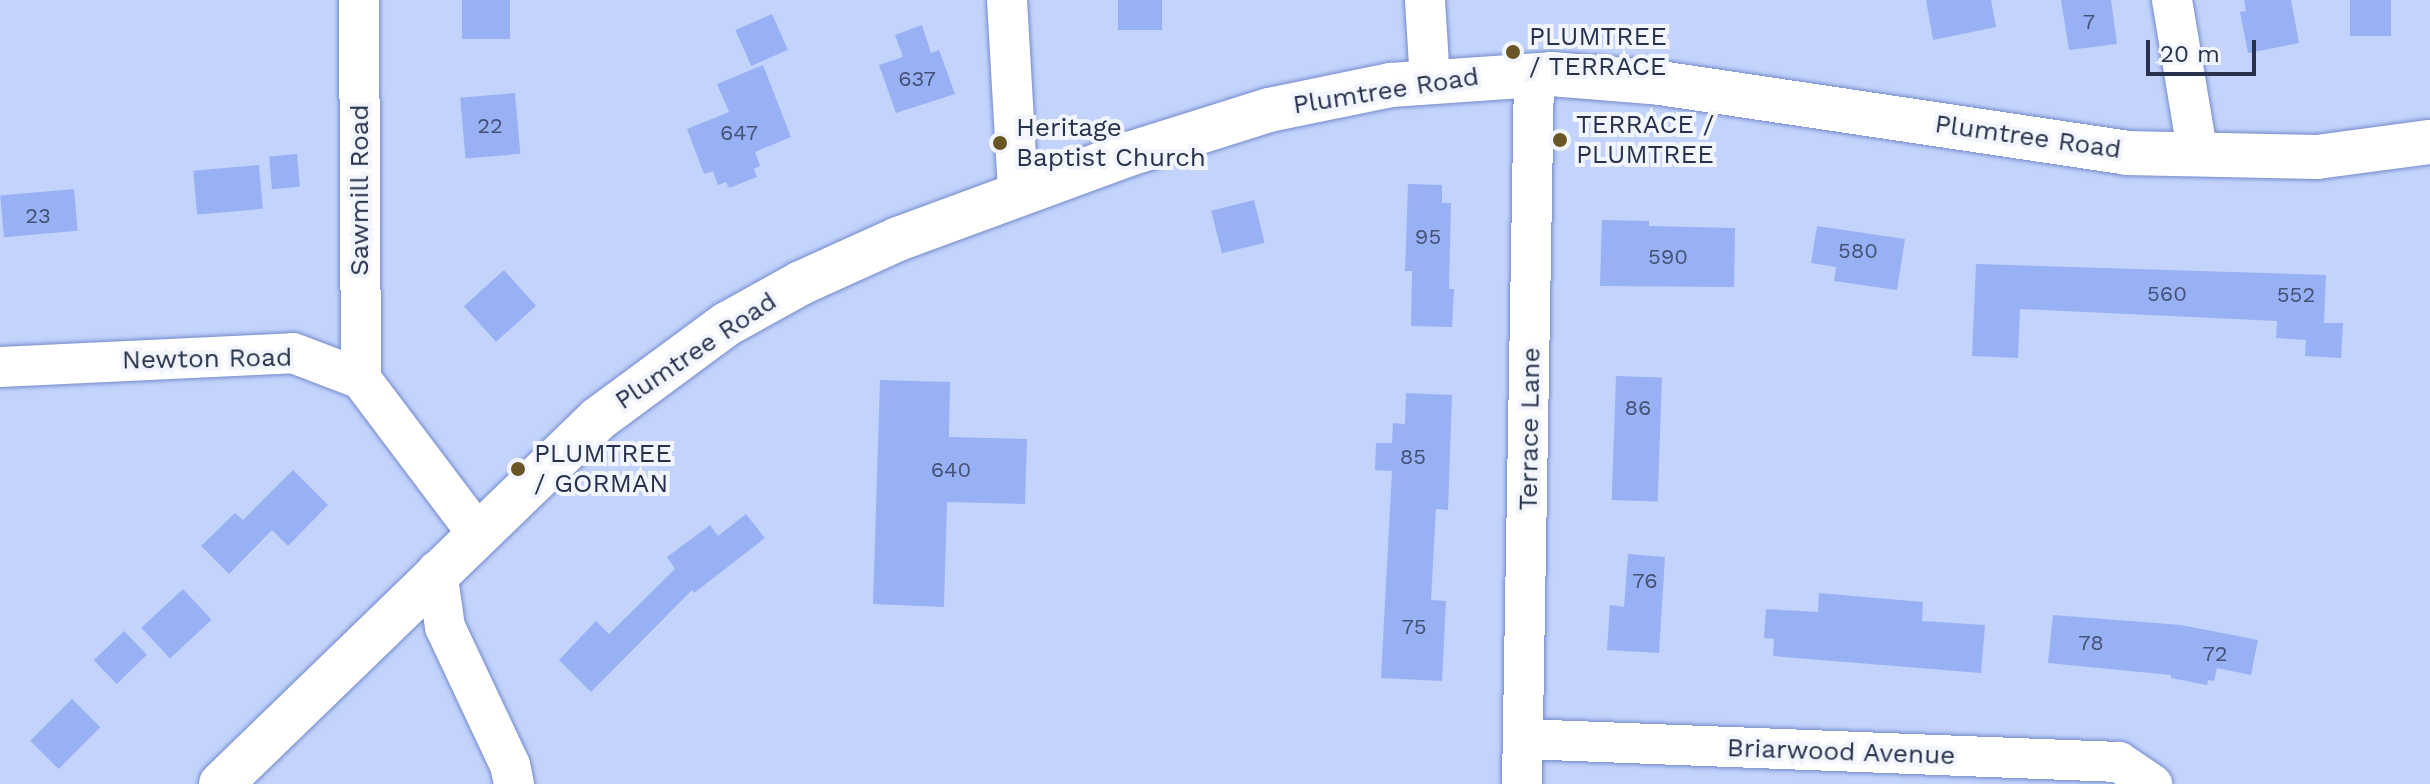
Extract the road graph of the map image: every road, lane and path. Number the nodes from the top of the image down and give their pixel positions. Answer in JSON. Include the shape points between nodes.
{"nodes":[{"id":1,"x":359,"y":0,"type":"edge"},
{"id":2,"x":1007,"y":0,"type":"edge"},
{"id":3,"x":1425,"y":0,"type":"edge"},
{"id":4,"x":2172,"y":0,"type":"edge"},
{"id":5,"x":1534,"y":74,"type":"junction"},
{"id":6,"x":1430,"y":81,"type":"junction"},
{"id":7,"x":2430,"y":142,"type":"edge"},
{"id":8,"x":2198,"y":155,"type":"junction"},
{"id":9,"x":1018,"y":193,"type":"junction"},
{"id":10,"x":0,"y":367,"type":"edge"},
{"id":11,"x":361,"y":379,"type":"junction"},
{"id":12,"x":477,"y":533,"type":"junction"},
{"id":13,"x":437,"y":571,"type":"junction"},
{"id":14,"x":1523,"y":739,"type":"junction"},
{"id":15,"x":221,"y":784,"type":"edge"},
{"id":16,"x":514,"y":784,"type":"edge"},
{"id":17,"x":1522,"y":784,"type":"edge"},
{"id":18,"x":2152,"y":784,"type":"edge"}],
"edges":[{"from":1,"to":11,"type":"street","name":"Sawmill Road"},
{"from":2,"to":9,"type":"street"},
{"from":3,"to":6,"type":"street"},
{"from":4,"to":8,"type":"street"},
{"from":5,"to":6,"type":"street","name":"Plumtree Road"},
{"from":5,"to":8,"type":"street","name":"Plumtree Road","via":[[1660,83],[2126,153]]},
{"from":5,"to":14,"type":"street","name":"Terrace Lane"},
{"from":6,"to":9,"type":"street","name":"Plumtree Road","via":[[1269,110]]},
{"from":7,"to":8,"type":"street","name":"Plumtree Road","via":[[2317,157]]},
{"from":9,"to":12,"type":"street","name":"Plumtree Road","via":[[840,264],[727,324],[598,419]]},
{"from":10,"to":11,"type":"street","name":"Newton Road","via":[[293,353]]},
{"from":11,"to":12,"type":"street"},
{"from":12,"to":13,"type":"street","name":"Plumtree Road"},
{"from":13,"to":15,"type":"street","name":"Plumtree Road"},
{"from":13,"to":16,"type":"street","via":[[445,627]]},
{"from":14,"to":17,"type":"street","name":"Terrace Lane"},
{"from":14,"to":18,"type":"street","name":"Briarwood Avenue","via":[[2119,762]]}]}
